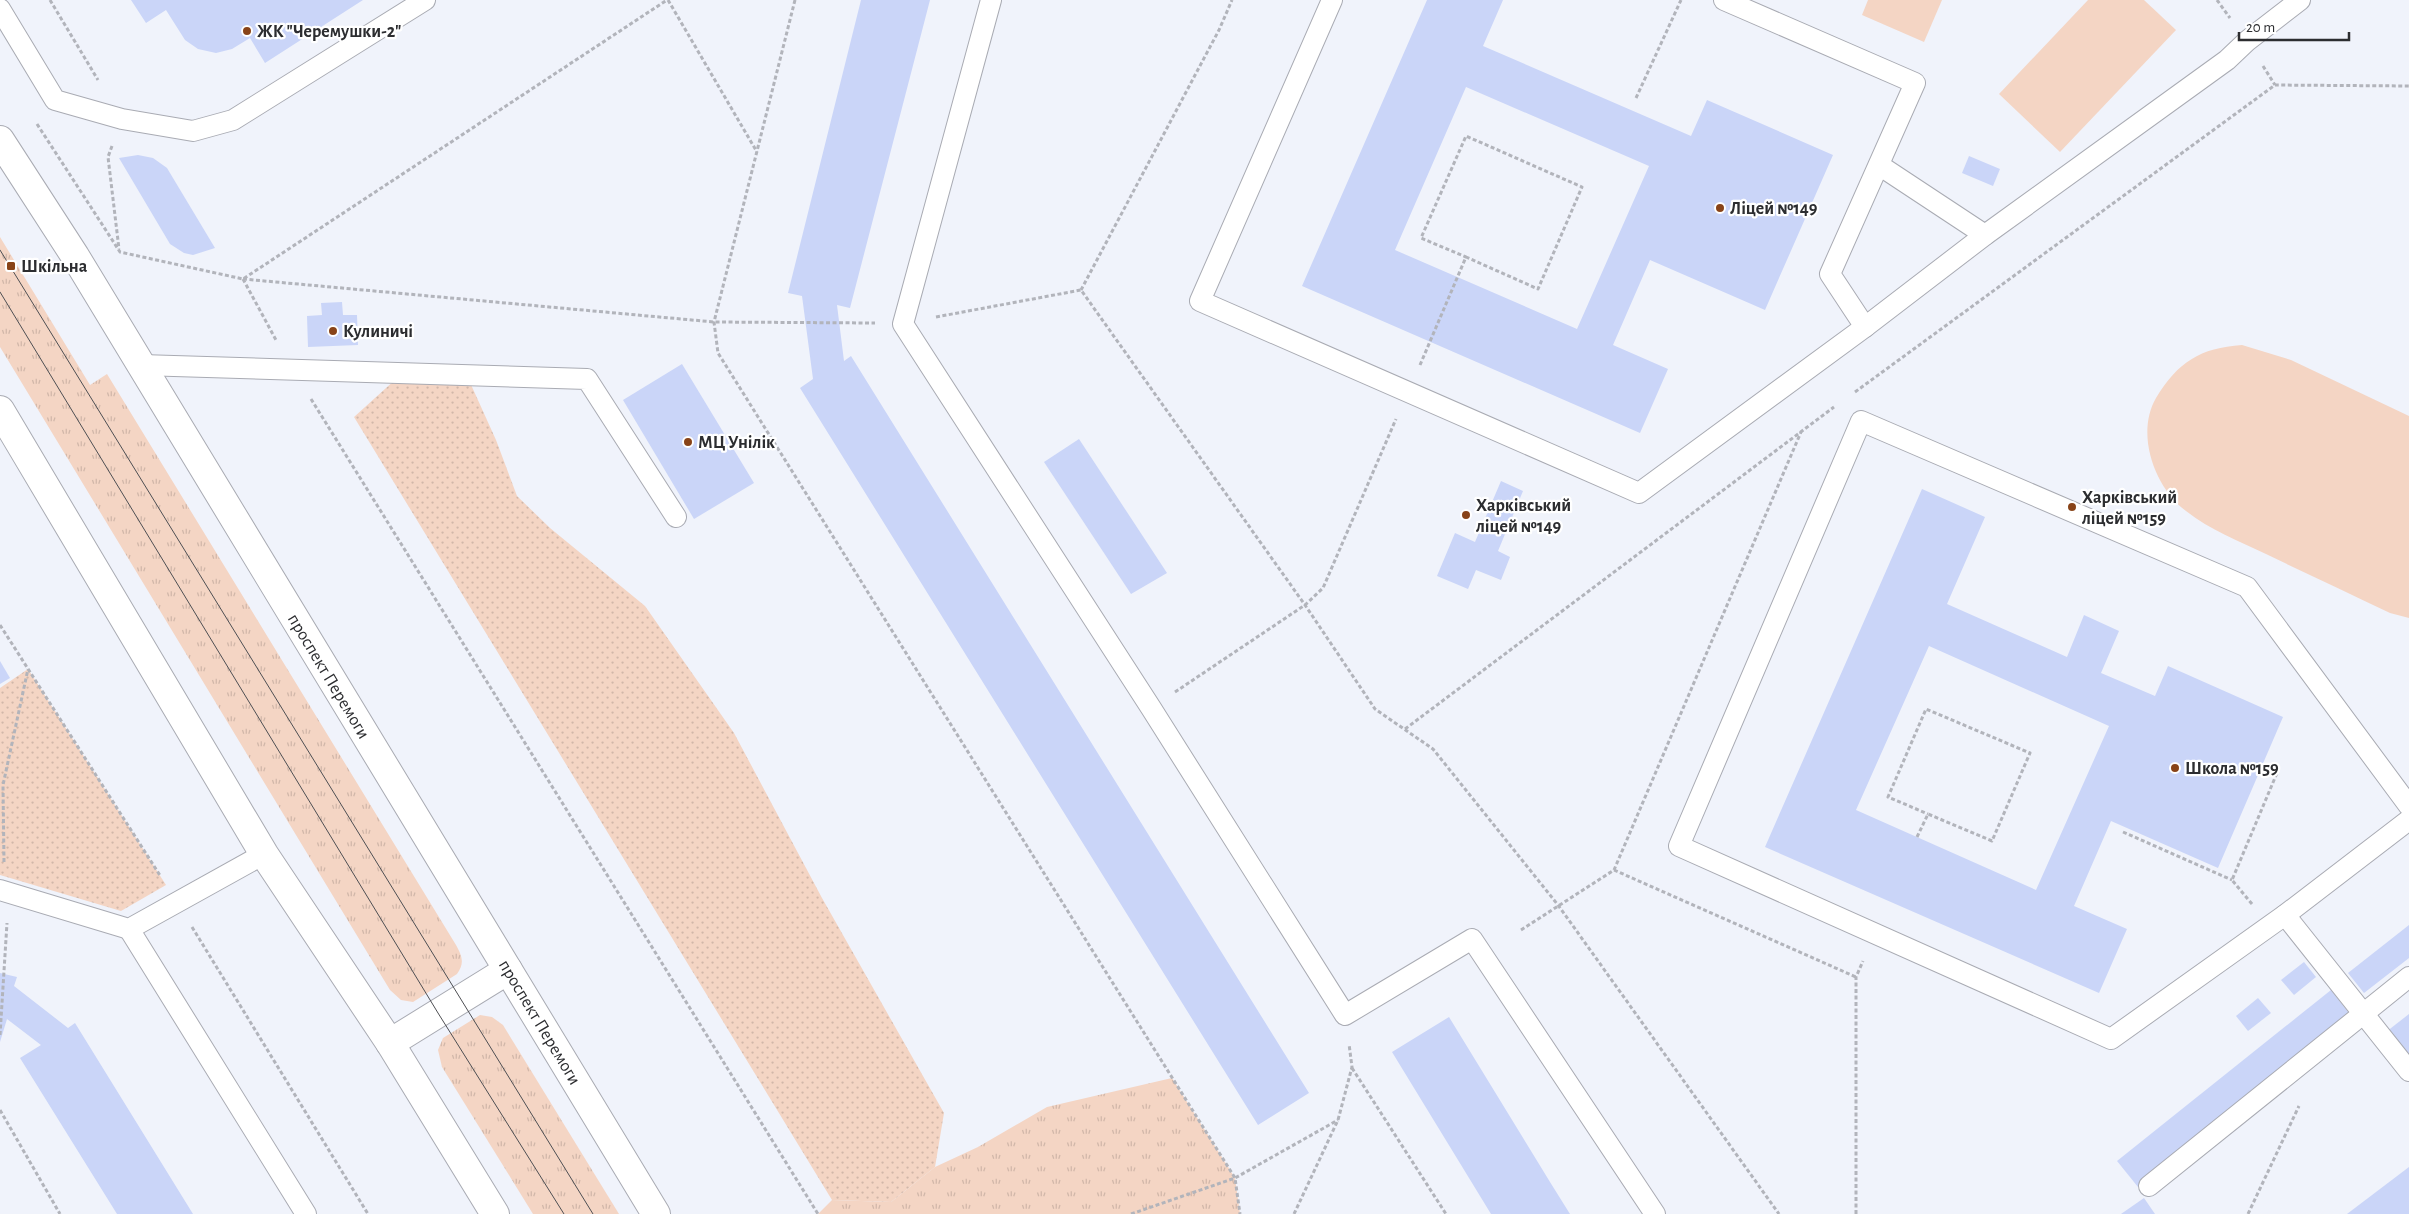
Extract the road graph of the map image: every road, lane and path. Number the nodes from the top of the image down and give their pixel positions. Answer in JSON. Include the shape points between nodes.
{"nodes":[{"id":1,"x":425,"y":0,"type":"edge"},
{"id":2,"x":668,"y":0,"type":"edge"},
{"id":3,"x":795,"y":0,"type":"edge"},
{"id":4,"x":991,"y":0,"type":"edge"},
{"id":5,"x":1232,"y":0,"type":"edge"},
{"id":6,"x":1332,"y":0,"type":"edge"},
{"id":7,"x":1681,"y":0,"type":"edge"},
{"id":8,"x":1724,"y":0,"type":"edge"},
{"id":9,"x":2300,"y":0,"type":"edge"},
{"id":10,"x":0,"y":9,"type":"edge"},
{"id":11,"x":2409,"y":86,"type":"edge"},
{"id":12,"x":1636,"y":98,"type":"dead end"},
{"id":13,"x":36,"y":123,"type":"dead end"},
{"id":14,"x":0,"y":140,"type":"edge"},
{"id":15,"x":757,"y":152,"type":"junction"},
{"id":16,"x":1879,"y":165,"type":"junction"},
{"id":17,"x":1985,"y":235,"type":"junction"},
{"id":18,"x":1466,"y":257,"type":"junction"},
{"id":19,"x":243,"y":279,"type":"junction"},
{"id":20,"x":1080,"y":290,"type":"junction"},
{"id":21,"x":714,"y":322,"type":"junction"},
{"id":22,"x":903,"y":324,"type":"junction"},
{"id":23,"x":1865,"y":326,"type":"junction"},
{"id":24,"x":141,"y":365,"type":"junction"},
{"id":25,"x":293,"y":369,"type":"junction"},
{"id":26,"x":1408,"y":392,"type":"junction"},
{"id":27,"x":1849,"y":396,"type":"dead end"},
{"id":28,"x":1841,"y":402,"type":"dead end"},
{"id":29,"x":0,"y":410,"type":"edge"},
{"id":30,"x":1801,"y":431,"type":"junction"},
{"id":31,"x":676,"y":517,"type":"dead end"},
{"id":32,"x":1305,"y":605,"type":"junction"},
{"id":33,"x":28,"y":669,"type":"dead end"},
{"id":34,"x":1151,"y":708,"type":"junction"},
{"id":35,"x":1405,"y":730,"type":"junction"},
{"id":36,"x":2277,"y":773,"type":"dead end"},
{"id":37,"x":2409,"y":806,"type":"edge"},
{"id":38,"x":1928,"y":814,"type":"junction"},
{"id":39,"x":2409,"y":820,"type":"edge"},
{"id":40,"x":2123,"y":832,"type":"dead end"},
{"id":41,"x":1917,"y":837,"type":"dead end"},
{"id":42,"x":264,"y":854,"type":"junction"},
{"id":43,"x":1614,"y":870,"type":"junction"},
{"id":44,"x":2232,"y":880,"type":"junction"},
{"id":45,"x":2,"y":891,"type":"edge"},
{"id":46,"x":1558,"y":905,"type":"junction"},
{"id":47,"x":2278,"y":920,"type":"junction"},
{"id":48,"x":129,"y":929,"type":"junction"},
{"id":49,"x":1521,"y":930,"type":"dead end"},
{"id":50,"x":1874,"y":935,"type":"junction"},
{"id":51,"x":508,"y":970,"type":"junction"},
{"id":52,"x":1856,"y":977,"type":"junction"},
{"id":53,"x":2409,"y":977,"type":"edge"},
{"id":54,"x":2363,"y":1014,"type":"junction"},
{"id":55,"x":0,"y":1035,"type":"edge"},
{"id":56,"x":390,"y":1043,"type":"junction"},
{"id":57,"x":2409,"y":1071,"type":"edge"},
{"id":58,"x":2300,"y":1102,"type":"dead end"},
{"id":59,"x":0,"y":1110,"type":"edge"},
{"id":60,"x":1338,"y":1120,"type":"junction"},
{"id":61,"x":1235,"y":1178,"type":"junction"},
{"id":62,"x":2149,"y":1186,"type":"dead end"},
{"id":63,"x":60,"y":1214,"type":"edge"},
{"id":64,"x":306,"y":1214,"type":"edge"},
{"id":65,"x":496,"y":1214,"type":"edge"},
{"id":66,"x":656,"y":1214,"type":"edge"},
{"id":67,"x":818,"y":1214,"type":"edge"},
{"id":68,"x":1131,"y":1214,"type":"edge"},
{"id":69,"x":1240,"y":1214,"type":"edge"},
{"id":70,"x":1294,"y":1214,"type":"edge"},
{"id":71,"x":1446,"y":1214,"type":"edge"},
{"id":72,"x":1655,"y":1214,"type":"edge"},
{"id":73,"x":1779,"y":1214,"type":"edge"},
{"id":74,"x":1856,"y":1214,"type":"edge"},
{"id":75,"x":2248,"y":1214,"type":"edge"}],
"edges":[{"from":1,"to":10,"type":"lane","via":[[233,120],[193,131],[122,119],[55,100]]},
{"from":2,"to":15,"type":"path"},
{"from":2,"to":19,"type":"path"},
{"from":3,"to":15,"type":"path"},
{"from":4,"to":22,"type":"lane"},
{"from":5,"to":20,"type":"path"},
{"from":6,"to":26,"type":"lane","via":[[1200,301]]},
{"from":7,"to":12,"type":"path"},
{"from":8,"to":16,"type":"lane","via":[[1914,83]]},
{"from":9,"to":17,"type":"lane","via":[[2227,60]]},
{"from":11,"to":27,"type":"path","via":[[2275,85]]},
{"from":13,"to":19,"type":"path","via":[[120,252]]},
{"from":14,"to":24,"type":"main road","name":"проспект Перемоги"},
{"from":15,"to":21,"type":"path"},
{"from":16,"to":17,"type":"lane"},
{"from":16,"to":23,"type":"lane","via":[[1830,274]]},
{"from":17,"to":23,"type":"lane"},
{"from":18,"to":18,"type":"path","via":[[1538,289],[1582,187],[1466,136],[1421,238]]},
{"from":18,"to":26,"type":"path"},
{"from":19,"to":21,"type":"path"},
{"from":19,"to":25,"type":"path"},
{"from":20,"to":22,"type":"path"},
{"from":20,"to":32,"type":"path"},
{"from":21,"to":22,"type":"path"},
{"from":21,"to":61,"type":"path","via":[[718,353]]},
{"from":22,"to":34,"type":"lane"},
{"from":23,"to":26,"type":"lane","via":[[1638,492]]},
{"from":24,"to":25,"type":"lane"},
{"from":24,"to":51,"type":"main road","name":"проспект Перемоги"},
{"from":25,"to":31,"type":"lane","via":[[587,379]]},
{"from":25,"to":67,"type":"path"},
{"from":26,"to":32,"type":"path","via":[[1323,588]]},
{"from":28,"to":30,"type":"path"},
{"from":29,"to":42,"type":"main road"},
{"from":30,"to":35,"type":"path"},
{"from":30,"to":43,"type":"path"},
{"from":32,"to":34,"type":"path"},
{"from":32,"to":35,"type":"path","via":[[1375,709]]},
{"from":33,"to":45,"type":"path","via":[[3,785]]},
{"from":34,"to":72,"type":"lane","via":[[1345,1015],[1472,939]]},
{"from":35,"to":46,"type":"path","via":[[1433,749]]},
{"from":36,"to":44,"type":"path"},
{"from":37,"to":50,"type":"lane","via":[[2247,588],[1861,421],[1679,846]]},
{"from":38,"to":38,"type":"path","via":[[1992,842],[2030,754],[1926,709],[1888,797]]},
{"from":38,"to":41,"type":"path"},
{"from":39,"to":47,"type":"lane"},
{"from":40,"to":44,"type":"path"},
{"from":42,"to":48,"type":"lane"},
{"from":42,"to":56,"type":"main road"},
{"from":43,"to":46,"type":"path"},
{"from":43,"to":52,"type":"path"},
{"from":44,"to":47,"type":"path"},
{"from":45,"to":48,"type":"lane"},
{"from":45,"to":55,"type":"path","via":[[8,912]]},
{"from":46,"to":49,"type":"path"},
{"from":46,"to":73,"type":"path"},
{"from":47,"to":50,"type":"lane","via":[[2110,1039]]},
{"from":47,"to":54,"type":"lane"},
{"from":48,"to":64,"type":"lane"},
{"from":50,"to":52,"type":"path"},
{"from":51,"to":56,"type":"main road"},
{"from":51,"to":66,"type":"main road","name":"проспект Перемоги"},
{"from":52,"to":74,"type":"path"},
{"from":53,"to":54,"type":"lane"},
{"from":54,"to":57,"type":"lane"},
{"from":54,"to":62,"type":"lane"},
{"from":56,"to":65,"type":"main road"},
{"from":58,"to":75,"type":"path"},
{"from":59,"to":63,"type":"path"},
{"from":60,"to":61,"type":"path"},
{"from":60,"to":70,"type":"path"},
{"from":60,"to":71,"type":"path","via":[[1352,1067]]},
{"from":61,"to":68,"type":"path"},
{"from":61,"to":69,"type":"path"}]}
